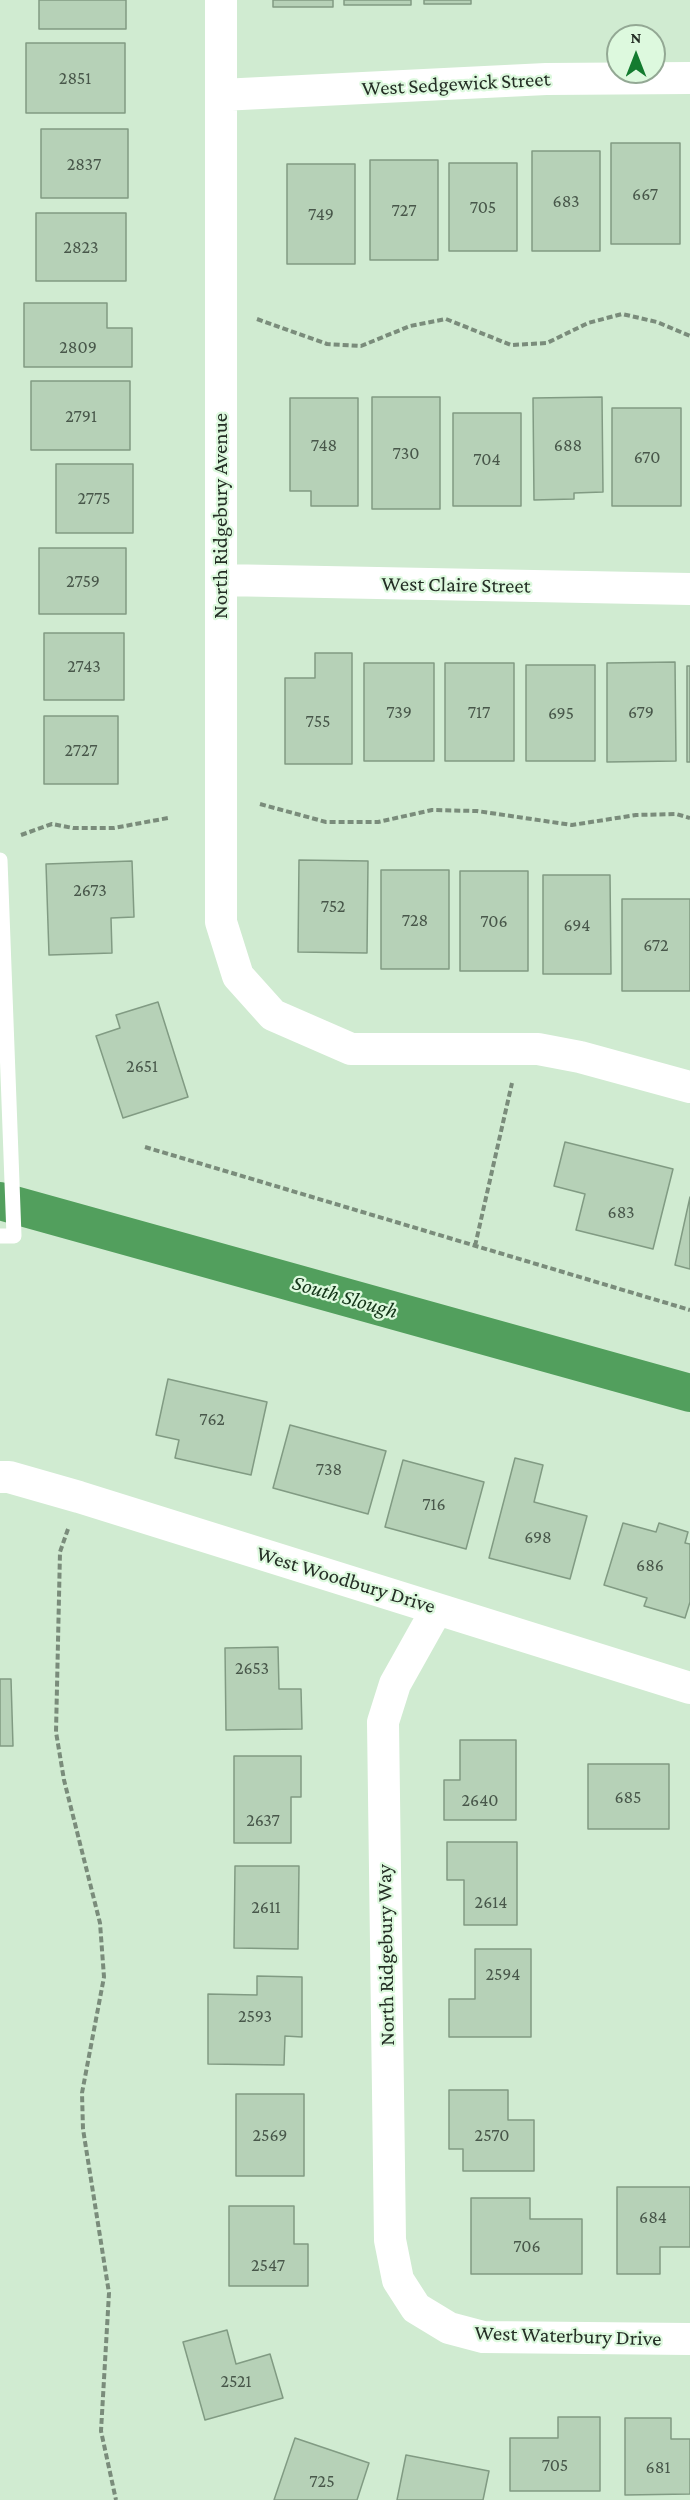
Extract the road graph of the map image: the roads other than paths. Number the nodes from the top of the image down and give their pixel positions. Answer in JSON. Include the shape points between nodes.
{"nodes":[{"id":1,"x":221,"y":0,"type":"edge"},
{"id":2,"x":690,"y":78,"type":"edge"},
{"id":3,"x":221,"y":95,"type":"junction"},
{"id":4,"x":221,"y":580,"type":"junction"},
{"id":5,"x":690,"y":589,"type":"edge"},
{"id":6,"x":0,"y":860,"type":"edge"},
{"id":7,"x":690,"y":1088,"type":"edge"},
{"id":8,"x":0,"y":1236,"type":"edge"},
{"id":9,"x":0,"y":1477,"type":"edge"},
{"id":10,"x":436,"y":1609,"type":"junction"},
{"id":11,"x":690,"y":1688,"type":"edge"},
{"id":12,"x":416,"y":2308,"type":"joint"},
{"id":13,"x":690,"y":2339,"type":"edge"}],
"edges":[{"from":1,"to":3,"type":"street","name":"North Ridgebury Avenue"},
{"from":2,"to":3,"type":"street","name":"West Sedgewick Street","via":[[546,79]]},
{"from":3,"to":4,"type":"street","name":"North Ridgebury Avenue"},
{"from":4,"to":5,"type":"street","name":"West Claire Street"},
{"from":4,"to":7,"type":"street","name":"North Ridgebury Avenue","via":[[221,922],[238,976],[273,1015],[351,1049],[538,1049]]},
{"from":6,"to":8,"type":"lane","via":[[14,1236]]},
{"from":9,"to":10,"type":"street","name":"West Woodbury Drive","via":[[79,1497]]},
{"from":10,"to":11,"type":"street","name":"West Woodbury Drive"},
{"from":10,"to":12,"type":"street","name":"North Ridgebury Way","via":[[395,1684],[383,1722],[390,2240],[398,2280]]},
{"from":12,"to":13,"type":"street","name":"West Waterbury Drive","via":[[448,2328],[483,2337]]}]}
